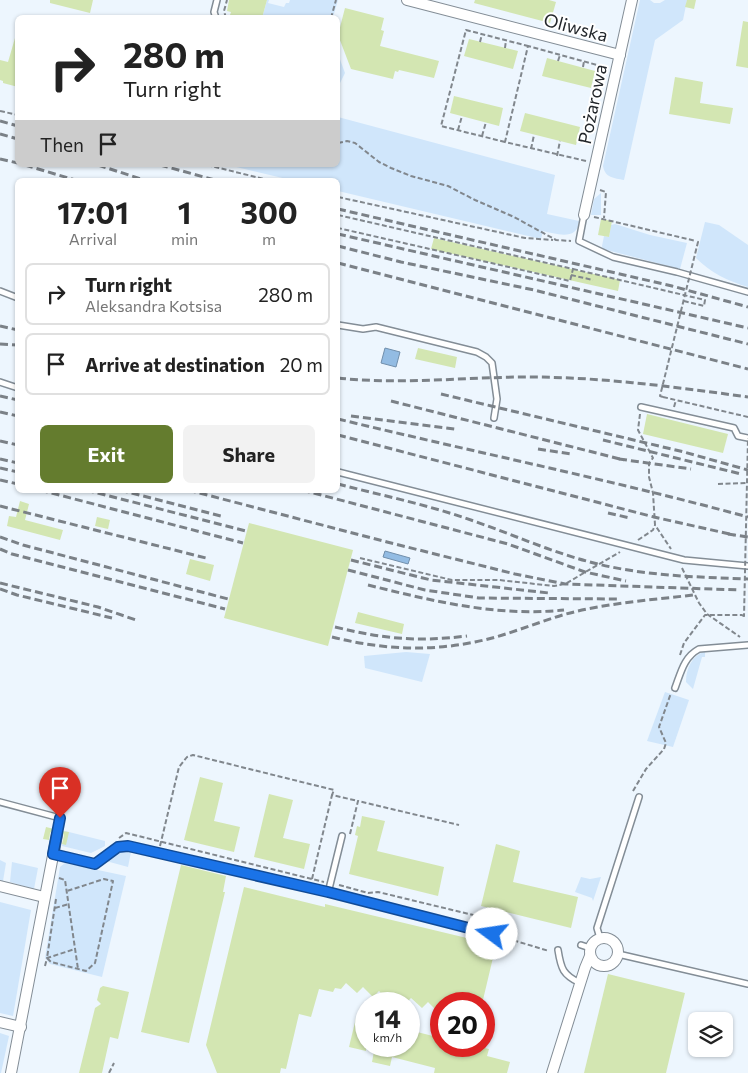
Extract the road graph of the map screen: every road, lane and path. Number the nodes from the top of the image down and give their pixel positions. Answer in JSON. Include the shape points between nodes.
{"nodes":[{"id":1,"x":217,"y":0,"type":"edge"},
{"id":2,"x":336,"y":0,"type":"edge"},
{"id":3,"x":407,"y":0,"type":"edge"},
{"id":4,"x":632,"y":0,"type":"edge"},
{"id":5,"x":226,"y":1,"type":"edge"},
{"id":6,"x":215,"y":15,"type":"edge"},
{"id":7,"x":225,"y":15,"type":"edge"},
{"id":8,"x":332,"y":15,"type":"edge"},
{"id":9,"x":482,"y":34,"type":"junction"},
{"id":10,"x":506,"y":40,"type":"junction"},
{"id":11,"x":480,"y":42,"type":"dead end"},
{"id":12,"x":528,"y":46,"type":"junction"},
{"id":13,"x":505,"y":48,"type":"dead end"},
{"id":14,"x":560,"y":55,"type":"junction"},
{"id":15,"x":620,"y":55,"type":"junction"},
{"id":16,"x":558,"y":61,"type":"dead end"},
{"id":17,"x":584,"y":61,"type":"junction"},
{"id":18,"x":583,"y":67,"type":"dead end"},
{"id":19,"x":606,"y":68,"type":"dead end"},
{"id":20,"x":0,"y":111,"type":"edge"},
{"id":21,"x":15,"y":114,"type":"edge"},
{"id":22,"x":462,"y":116,"type":"dead end"},
{"id":23,"x":486,"y":122,"type":"dead end"},
{"id":24,"x":458,"y":130,"type":"junction"},
{"id":25,"x":534,"y":135,"type":"dead end"},
{"id":26,"x":482,"y":136,"type":"junction"},
{"id":27,"x":560,"y":141,"type":"dead end"},
{"id":28,"x":505,"y":142,"type":"junction"},
{"id":29,"x":340,"y":143,"type":"edge"},
{"id":30,"x":531,"y":149,"type":"junction"},
{"id":31,"x":557,"y":156,"type":"junction"},
{"id":32,"x":586,"y":161,"type":"dead end"},
{"id":33,"x":215,"y":167,"type":"edge"},
{"id":34,"x":260,"y":178,"type":"edge"},
{"id":35,"x":591,"y":186,"type":"junction"},
{"id":36,"x":340,"y":197,"type":"edge"},
{"id":37,"x":340,"y":215,"type":"edge"},
{"id":38,"x":584,"y":215,"type":"junction"},
{"id":39,"x":606,"y":219,"type":"junction"},
{"id":40,"x":340,"y":228,"type":"edge"},
{"id":41,"x":556,"y":240,"type":"junction"},
{"id":42,"x":579,"y":241,"type":"junction"},
{"id":43,"x":573,"y":269,"type":"junction"},
{"id":44,"x":571,"y":275,"type":"junction"},
{"id":45,"x":593,"y":280,"type":"dead end"},
{"id":46,"x":0,"y":291,"type":"edge"},
{"id":47,"x":748,"y":292,"type":"edge"},
{"id":48,"x":15,"y":297,"type":"edge"},
{"id":49,"x":685,"y":301,"type":"junction"},
{"id":50,"x":340,"y":326,"type":"edge"},
{"id":51,"x":0,"y":382,"type":"edge"},
{"id":52,"x":15,"y":387,"type":"edge"},
{"id":53,"x":676,"y":400,"type":"junction"},
{"id":54,"x":673,"y":406,"type":"dead end"},
{"id":55,"x":642,"y":407,"type":"joint"},
{"id":56,"x":748,"y":417,"type":"edge"},
{"id":57,"x":494,"y":418,"type":"dead end"},
{"id":58,"x":748,"y":438,"type":"edge"},
{"id":59,"x":340,"y":473,"type":"edge"},
{"id":60,"x":718,"y":484,"type":"dead end"},
{"id":61,"x":746,"y":484,"type":"edge"},
{"id":62,"x":655,"y":525,"type":"junction"},
{"id":63,"x":630,"y":546,"type":"junction"},
{"id":64,"x":360,"y":558,"type":"dead end"},
{"id":65,"x":676,"y":558,"type":"junction"},
{"id":66,"x":748,"y":566,"type":"edge"},
{"id":67,"x":708,"y":614,"type":"junction"},
{"id":68,"x":741,"y":638,"type":"dead end"},
{"id":69,"x":748,"y":645,"type":"edge"},
{"id":70,"x":678,"y":660,"type":"dead end"},
{"id":71,"x":674,"y":687,"type":"joint"},
{"id":72,"x":634,"y":789,"type":"dead end"},
{"id":73,"x":332,"y":795,"type":"junction"},
{"id":74,"x":639,"y":797,"type":"dead end"},
{"id":75,"x":358,"y":801,"type":"junction"},
{"id":76,"x":0,"y":802,"type":"edge"},
{"id":77,"x":458,"y":825,"type":"dead end"},
{"id":78,"x":57,"y":835,"type":"joint"},
{"id":79,"x":342,"y":836,"type":"dead end"},
{"id":80,"x":348,"y":838,"type":"dead end"},
{"id":81,"x":118,"y":839,"type":"dead end"},
{"id":82,"x":162,"y":841,"type":"junction"},
{"id":83,"x":158,"y":853,"type":"junction"},
{"id":84,"x":58,"y":856,"type":"junction"},
{"id":85,"x":59,"y":878,"type":"junction"},
{"id":86,"x":312,"y":879,"type":"junction"},
{"id":87,"x":330,"y":883,"type":"junction"},
{"id":88,"x":0,"y":886,"type":"edge"},
{"id":89,"x":58,"y":886,"type":"dead end"},
{"id":90,"x":67,"y":891,"type":"junction"},
{"id":91,"x":328,"y":892,"type":"junction"},
{"id":92,"x":57,"y":893,"type":"dead end"},
{"id":93,"x":44,"y":897,"type":"junction"},
{"id":94,"x":69,"y":904,"type":"junction"},
{"id":95,"x":55,"y":908,"type":"junction"},
{"id":96,"x":492,"y":934,"type":"junction"},
{"id":97,"x":600,"y":938,"type":"junction"},
{"id":98,"x":75,"y":949,"type":"junction"},
{"id":99,"x":558,"y":950,"type":"joint"},
{"id":100,"x":587,"y":950,"type":"junction"},
{"id":101,"x":618,"y":954,"type":"junction"},
{"id":102,"x":47,"y":958,"type":"junction"},
{"id":103,"x":45,"y":966,"type":"dead end"},
{"id":104,"x":78,"y":969,"type":"junction"},
{"id":105,"x":580,"y":983,"type":"junction"},
{"id":106,"x":748,"y":984,"type":"edge"},
{"id":107,"x":0,"y":1022,"type":"edge"},
{"id":108,"x":21,"y":1027,"type":"junction"},
{"id":109,"x":114,"y":1063,"type":"dead end"},
{"id":110,"x":12,"y":1073,"type":"edge"},
{"id":111,"x":109,"y":1073,"type":"edge"},
{"id":112,"x":552,"y":1073,"type":"edge"}],
"edges":[{"from":1,"to":6,"type":"lane"},
{"from":2,"to":8,"type":"path"},
{"from":3,"to":15,"type":"street","name":"Oliwska"},
{"from":4,"to":15,"type":"street","name":"Pożarowa"},
{"from":5,"to":7,"type":"path"},
{"from":9,"to":10,"type":"path"},
{"from":9,"to":11,"type":"path"},
{"from":9,"to":24,"type":"path","via":[[466,30],[441,126]]},
{"from":10,"to":12,"type":"path"},
{"from":10,"to":13,"type":"path"},
{"from":12,"to":14,"type":"path"},
{"from":12,"to":28,"type":"path"},
{"from":14,"to":16,"type":"path"},
{"from":14,"to":17,"type":"path"},
{"from":15,"to":35,"type":"street","name":"Pożarowa"},
{"from":17,"to":18,"type":"path"},
{"from":17,"to":19,"type":"path"},
{"from":20,"to":21,"type":"path"},
{"from":22,"to":24,"type":"path"},
{"from":23,"to":26,"type":"path"},
{"from":24,"to":26,"type":"path"},
{"from":25,"to":30,"type":"path"},
{"from":26,"to":28,"type":"path"},
{"from":27,"to":31,"type":"path"},
{"from":28,"to":30,"type":"path"},
{"from":29,"to":41,"type":"path","via":[[355,143],[390,168],[448,186]]},
{"from":30,"to":31,"type":"path"},
{"from":31,"to":32,"type":"path"},
{"from":33,"to":34,"type":"path"},
{"from":35,"to":38,"type":"street","name":"Pożarowa"},
{"from":35,"to":39,"type":"path","via":[[606,192]]},
{"from":36,"to":41,"type":"path","via":[[525,238]]},
{"from":37,"to":43,"type":"path"},
{"from":38,"to":39,"type":"path"},
{"from":38,"to":42,"type":"lane"},
{"from":39,"to":49,"type":"path","bridge":true,"via":[[698,242]]},
{"from":40,"to":44,"type":"path","via":[[570,281]]},
{"from":41,"to":42,"type":"path"},
{"from":42,"to":47,"type":"lane","via":[[613,257]]},
{"from":43,"to":44,"type":"path"},
{"from":43,"to":49,"type":"path","via":[[705,300],[704,306]]},
{"from":44,"to":45,"type":"path"},
{"from":46,"to":48,"type":"lane"},
{"from":49,"to":53,"type":"path","bridge":true,"via":[[660,396]]},
{"from":50,"to":57,"type":"lane","via":[[376,327],[486,357],[492,363],[498,399]]},
{"from":51,"to":52,"type":"lane"},
{"from":53,"to":54,"type":"path"},
{"from":53,"to":56,"type":"path"},
{"from":55,"to":58,"type":"lane","via":[[734,428],[738,436]]},
{"from":55,"to":62,"type":"path","via":[[638,430],[653,458],[649,463],[649,477]]},
{"from":58,"to":61,"type":"path","bridge":true},
{"from":59,"to":63,"type":"lane"},
{"from":60,"to":61,"type":"path"},
{"from":61,"to":67,"type":"path","bridge":true,"via":[[744,616]]},
{"from":62,"to":63,"type":"path"},
{"from":62,"to":65,"type":"path"},
{"from":63,"to":64,"type":"path","via":[[565,584],[554,586],[499,580],[452,580]]},
{"from":63,"to":65,"type":"lane"},
{"from":65,"to":66,"type":"lane"},
{"from":65,"to":67,"type":"path"},
{"from":67,"to":68,"type":"path"},
{"from":67,"to":70,"type":"path","via":[[684,643]]},
{"from":69,"to":71,"type":"lane","via":[[699,649],[688,656]]},
{"from":71,"to":72,"type":"path","via":[[659,727],[666,743],[664,749]]},
{"from":73,"to":75,"type":"path"},
{"from":73,"to":82,"type":"path","via":[[334,790],[187,757],[179,767]]},
{"from":73,"to":86,"type":"path"},
{"from":74,"to":97,"type":"lane","via":[[597,928]]},
{"from":75,"to":77,"type":"path"},
{"from":75,"to":80,"type":"path"},
{"from":76,"to":78,"type":"lane","via":[[60,818]]},
{"from":78,"to":84,"type":"street"},
{"from":79,"to":87,"type":"lane"},
{"from":81,"to":82,"type":"path","via":[[126,833]]},
{"from":82,"to":83,"type":"path"},
{"from":82,"to":86,"type":"path"},
{"from":83,"to":84,"type":"lane","via":[[123,845],[95,864]]},
{"from":83,"to":91,"type":"lane"},
{"from":84,"to":85,"type":"path"},
{"from":84,"to":93,"type":"street"},
{"from":85,"to":89,"type":"path"},
{"from":85,"to":90,"type":"path","via":[[65,880]]},
{"from":86,"to":87,"type":"path"},
{"from":87,"to":91,"type":"lane"},
{"from":87,"to":96,"type":"path","via":[[494,920]]},
{"from":88,"to":93,"type":"street"},
{"from":90,"to":94,"type":"path"},
{"from":90,"to":104,"type":"path","via":[[104,879],[113,881],[95,963],[86,971]]},
{"from":91,"to":96,"type":"lane"},
{"from":92,"to":95,"type":"path"},
{"from":93,"to":108,"type":"street"},
{"from":94,"to":95,"type":"path"},
{"from":94,"to":98,"type":"path"},
{"from":95,"to":102,"type":"path"},
{"from":96,"to":99,"type":"path","via":[[552,952]]},
{"from":97,"to":100,"type":"street"},
{"from":97,"to":101,"type":"street","via":[[613,941]]},
{"from":98,"to":102,"type":"path"},
{"from":98,"to":104,"type":"path"},
{"from":99,"to":105,"type":"lane","via":[[560,965],[568,977]]},
{"from":100,"to":101,"type":"street","via":[[596,964],[605,966],[614,962]]},
{"from":100,"to":105,"type":"street"},
{"from":101,"to":106,"type":"lane"},
{"from":102,"to":103,"type":"path"},
{"from":102,"to":104,"type":"path"},
{"from":105,"to":112,"type":"street"},
{"from":107,"to":108,"type":"street"},
{"from":108,"to":110,"type":"street"},
{"from":109,"to":111,"type":"path"}]}
